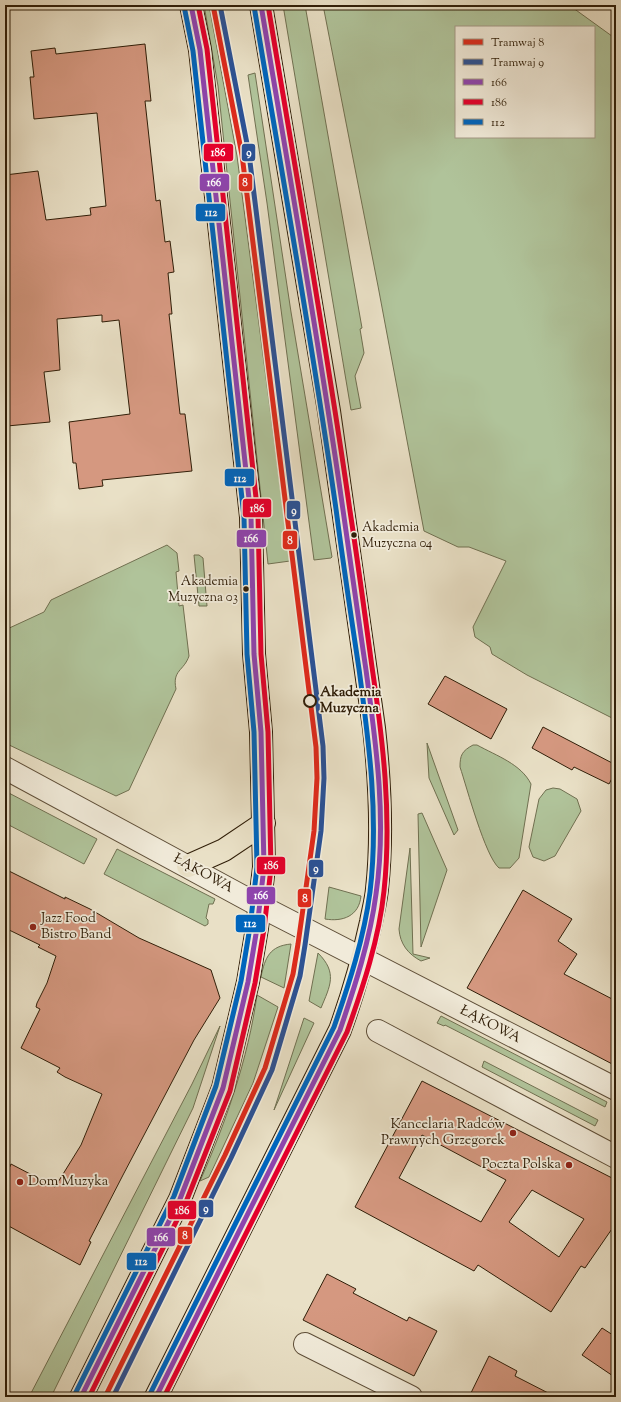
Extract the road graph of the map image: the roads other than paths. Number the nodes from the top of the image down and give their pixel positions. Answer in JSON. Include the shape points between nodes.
{"nodes":[{"id":1,"x":191,"y":5,"type":"edge"},
{"id":2,"x":261,"y":5,"type":"edge"},
{"id":3,"x":5,"y":768,"type":"edge"},
{"id":4,"x":264,"y":823,"type":"junction"},
{"id":5,"x":188,"y":866,"type":"junction"},
{"id":6,"x":260,"y":906,"type":"junction"},
{"id":7,"x":364,"y":958,"type":"junction"},
{"id":8,"x":378,"y":1031,"type":"dead end"},
{"id":9,"x":616,"y":1089,"type":"edge"},
{"id":10,"x":616,"y":1157,"type":"edge"},
{"id":11,"x":305,"y":1344,"type":"dead end"},
{"id":12,"x":81,"y":1397,"type":"edge"},
{"id":13,"x":156,"y":1397,"type":"edge"},
{"id":14,"x":411,"y":1397,"type":"edge"}],
"edges":[{"from":1,"to":4,"type":"main road","via":[[200,50],[251,517],[254,654],[261,732]]},
{"from":2,"to":7,"type":"main road","via":[[329,411],[374,728],[381,832],[377,890]]},
{"from":3,"to":5,"type":"street","name":"ŁĄKOWA"},
{"from":4,"to":5,"type":"main road","via":[[224,850]]},
{"from":4,"to":6,"type":"main road","via":[[264,867]]},
{"from":5,"to":6,"type":"street","name":"ŁĄKOWA"},
{"from":6,"to":7,"type":"street","name":"ŁĄKOWA"},
{"from":6,"to":12,"type":"main road","via":[[241,1018],[223,1088],[180,1199]]},
{"from":7,"to":9,"type":"street","name":"ŁĄKOWA"},
{"from":7,"to":13,"type":"main road","via":[[333,1046]]},
{"from":8,"to":10,"type":"street"},
{"from":11,"to":14,"type":"street"}]}
